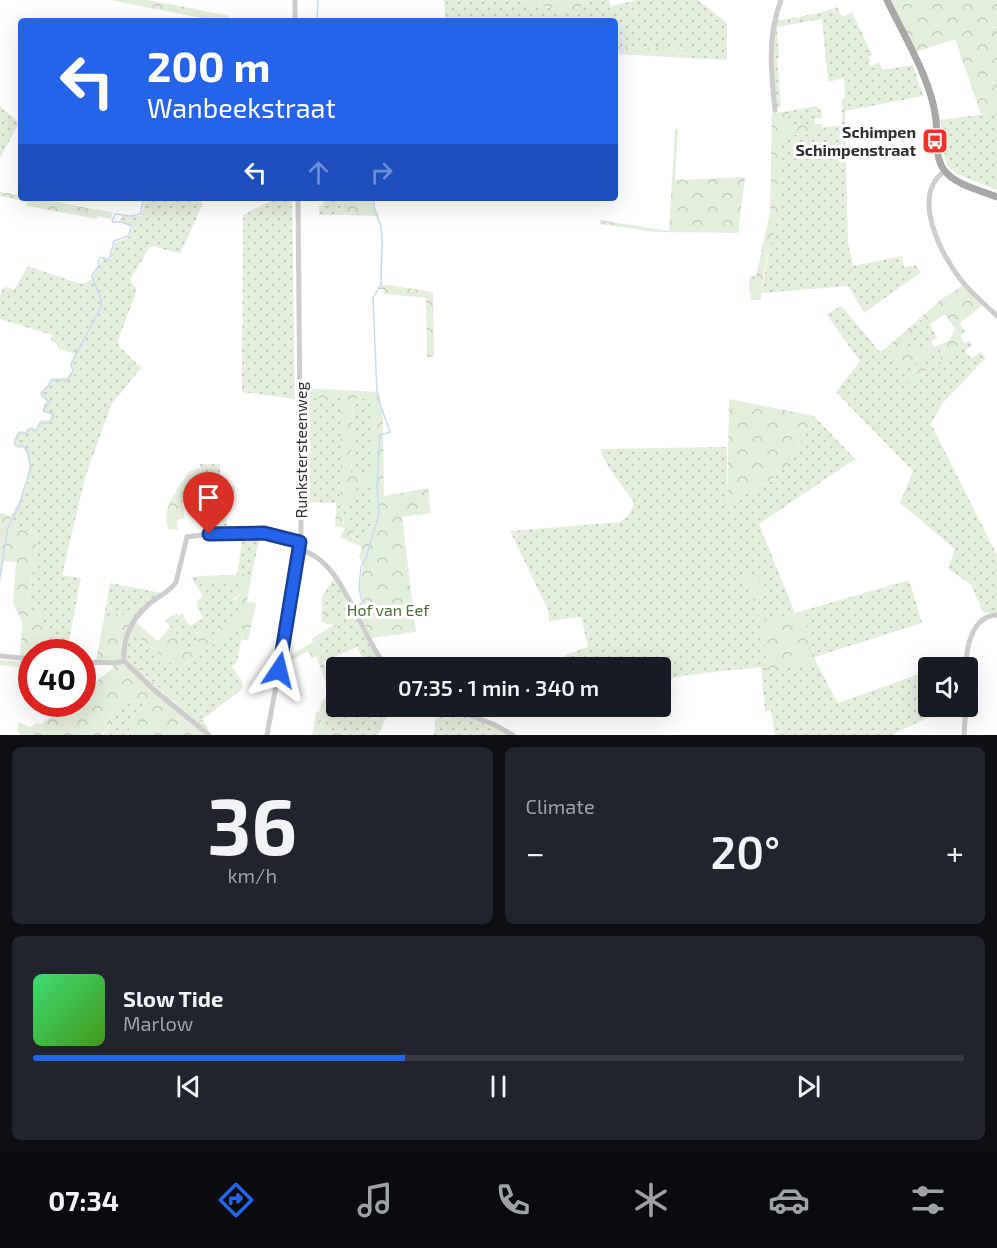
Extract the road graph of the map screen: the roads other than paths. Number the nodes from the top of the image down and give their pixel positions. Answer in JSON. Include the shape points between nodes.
{"nodes":[{"id":1,"x":295,"y":0,"type":"edge"},
{"id":2,"x":781,"y":0,"type":"edge"},
{"id":3,"x":887,"y":0,"type":"edge"},
{"id":4,"x":295,"y":18,"type":"edge"},
{"id":5,"x":775,"y":110,"type":"dead end"},
{"id":6,"x":945,"y":171,"type":"junction"},
{"id":7,"x":997,"y":196,"type":"edge"},
{"id":8,"x":298,"y":201,"type":"edge"},
{"id":9,"x":997,"y":316,"type":"edge"},
{"id":10,"x":300,"y":542,"type":"junction"},
{"id":11,"x":299,"y":550,"type":"junction"},
{"id":12,"x":997,"y":615,"type":"edge"},
{"id":13,"x":0,"y":656,"type":"edge"},
{"id":14,"x":379,"y":657,"type":"edge"},
{"id":15,"x":967,"y":657,"type":"edge"},
{"id":16,"x":18,"y":658,"type":"edge"},
{"id":17,"x":124,"y":661,"type":"junction"},
{"id":18,"x":96,"y":662,"type":"edge"},
{"id":19,"x":474,"y":717,"type":"edge"},
{"id":20,"x":965,"y":717,"type":"edge"},
{"id":21,"x":208,"y":735,"type":"edge"},
{"id":22,"x":267,"y":735,"type":"edge"},
{"id":23,"x":513,"y":735,"type":"edge"},
{"id":24,"x":964,"y":735,"type":"edge"}],
"edges":[{"from":1,"to":4,"type":"street"},
{"from":2,"to":5,"type":"street","via":[[771,38]]},
{"from":3,"to":6,"type":"main road","via":[[931,97],[939,160]]},
{"from":6,"to":7,"type":"main road","via":[[953,179]]},
{"from":6,"to":9,"type":"street","via":[[935,180],[928,201],[938,240],[961,280]]},
{"from":8,"to":10,"type":"street","name":"Runkstersteenweg"},
{"from":10,"to":11,"type":"street","name":"Runkstersteenweg"},
{"from":10,"to":17,"type":"street","via":[[264,533],[187,537],[176,582],[135,620],[124,641]]},
{"from":11,"to":14,"type":"street","via":[[315,555],[330,567]]},
{"from":11,"to":22,"type":"street","name":"Runkstersteenweg"},
{"from":12,"to":15,"type":"street","via":[[980,620]]},
{"from":13,"to":16,"type":"street"},
{"from":17,"to":18,"type":"street"},
{"from":17,"to":21,"type":"street"},
{"from":19,"to":23,"type":"street"},
{"from":20,"to":24,"type":"street"}]}
